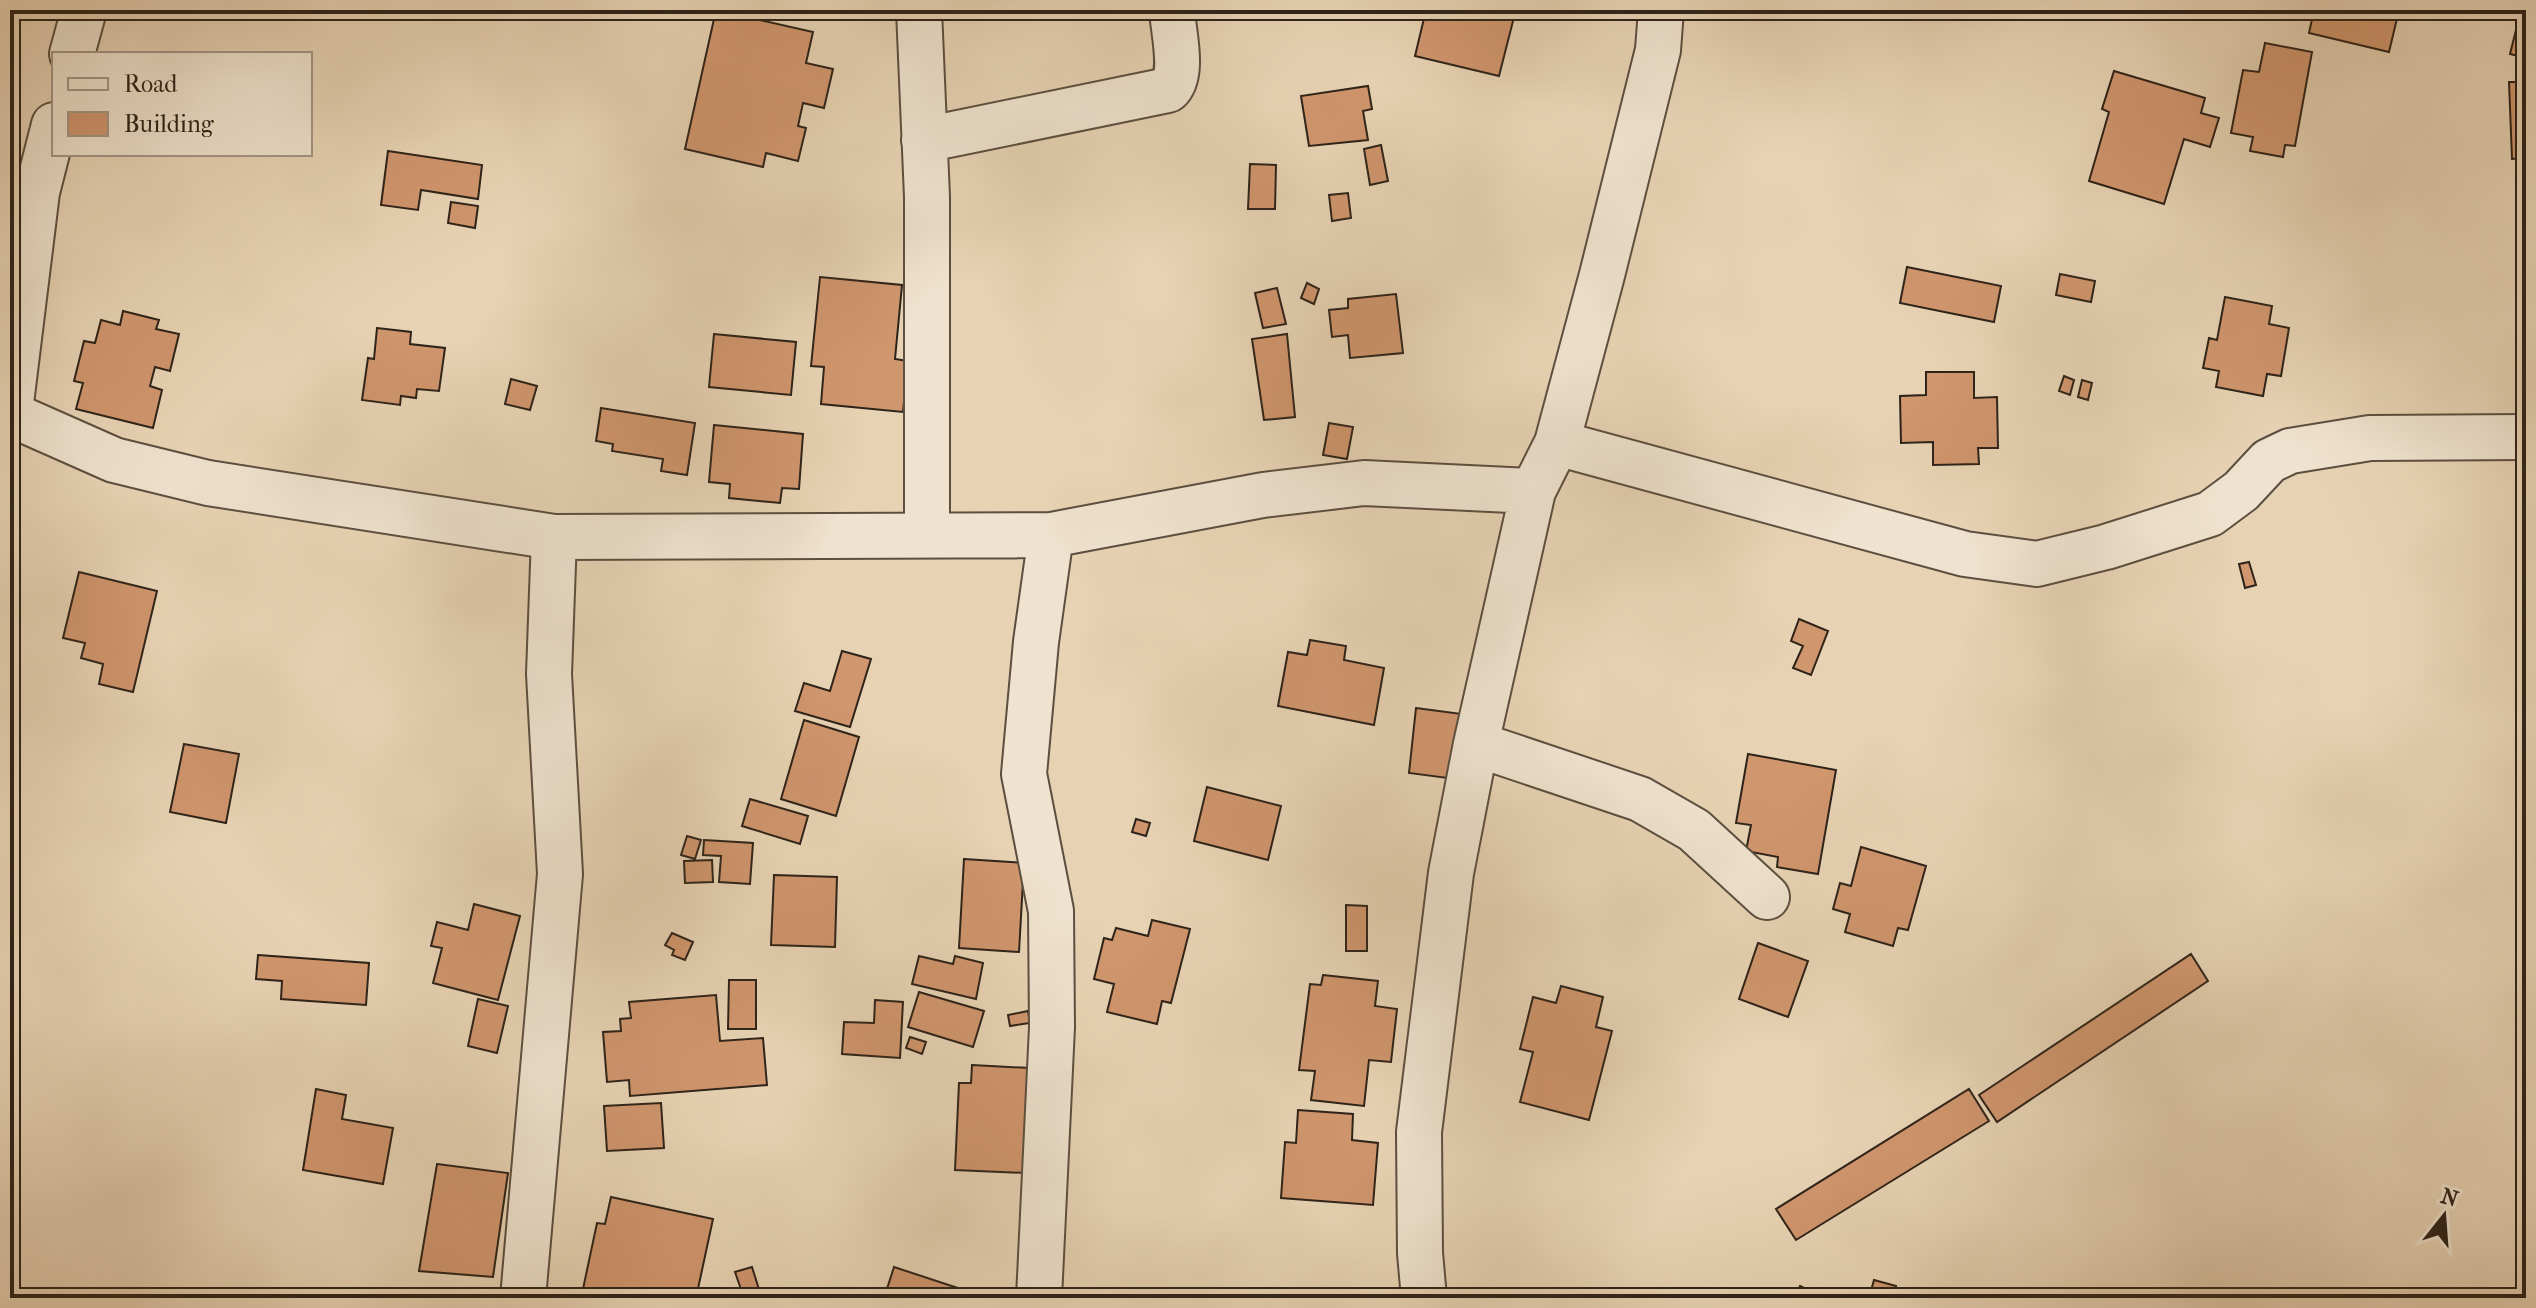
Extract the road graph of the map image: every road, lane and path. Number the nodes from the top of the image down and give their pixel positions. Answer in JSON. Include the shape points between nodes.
{"nodes":[{"id":1,"x":84,"y":10,"type":"edge"},
{"id":2,"x":919,"y":10,"type":"edge"},
{"id":3,"x":1172,"y":10,"type":"edge"},
{"id":4,"x":1661,"y":10,"type":"edge"},
{"id":5,"x":73,"y":52,"type":"edge"},
{"id":6,"x":52,"y":133,"type":"edge"},
{"id":7,"x":924,"y":140,"type":"junction"},
{"id":8,"x":10,"y":413,"type":"edge"},
{"id":9,"x":2526,"y":437,"type":"edge"},
{"id":10,"x":1557,"y":443,"type":"junction"},
{"id":11,"x":1533,"y":491,"type":"junction"},
{"id":12,"x":927,"y":534,"type":"junction"},
{"id":13,"x":1051,"y":535,"type":"junction"},
{"id":14,"x":554,"y":537,"type":"junction"},
{"id":15,"x":1476,"y":744,"type":"junction"},
{"id":16,"x":1767,"y":897,"type":"dead end"},
{"id":17,"x":523,"y":1298,"type":"edge"},
{"id":18,"x":1039,"y":1298,"type":"edge"},
{"id":19,"x":1424,"y":1298,"type":"edge"}],
"edges":[{"from":1,"to":5,"type":"street"},
{"from":2,"to":7,"type":"street"},
{"from":3,"to":7,"type":"street","via":[[1176,65],[1170,89]]},
{"from":4,"to":10,"type":"street","via":[[1658,50]]},
{"from":6,"to":8,"type":"street","via":[[37,192]]},
{"from":7,"to":12,"type":"street"},
{"from":8,"to":14,"type":"street","via":[[114,460],[208,483]]},
{"from":9,"to":10,"type":"street","via":[[2370,438],[2290,451],[2269,461],[2210,514],[2037,564],[1965,554]]},
{"from":10,"to":11,"type":"street"},
{"from":11,"to":13,"type":"street","via":[[1364,483],[1263,495]]},
{"from":11,"to":15,"type":"street"},
{"from":12,"to":13,"type":"street"},
{"from":12,"to":14,"type":"street"},
{"from":13,"to":18,"type":"street","via":[[1024,774],[1051,911],[1052,1027]]},
{"from":14,"to":17,"type":"street","via":[[549,674],[560,874]]},
{"from":15,"to":16,"type":"street","via":[[1640,799],[1694,830]]},
{"from":15,"to":19,"type":"street","via":[[1451,873],[1419,1132]]}]}
